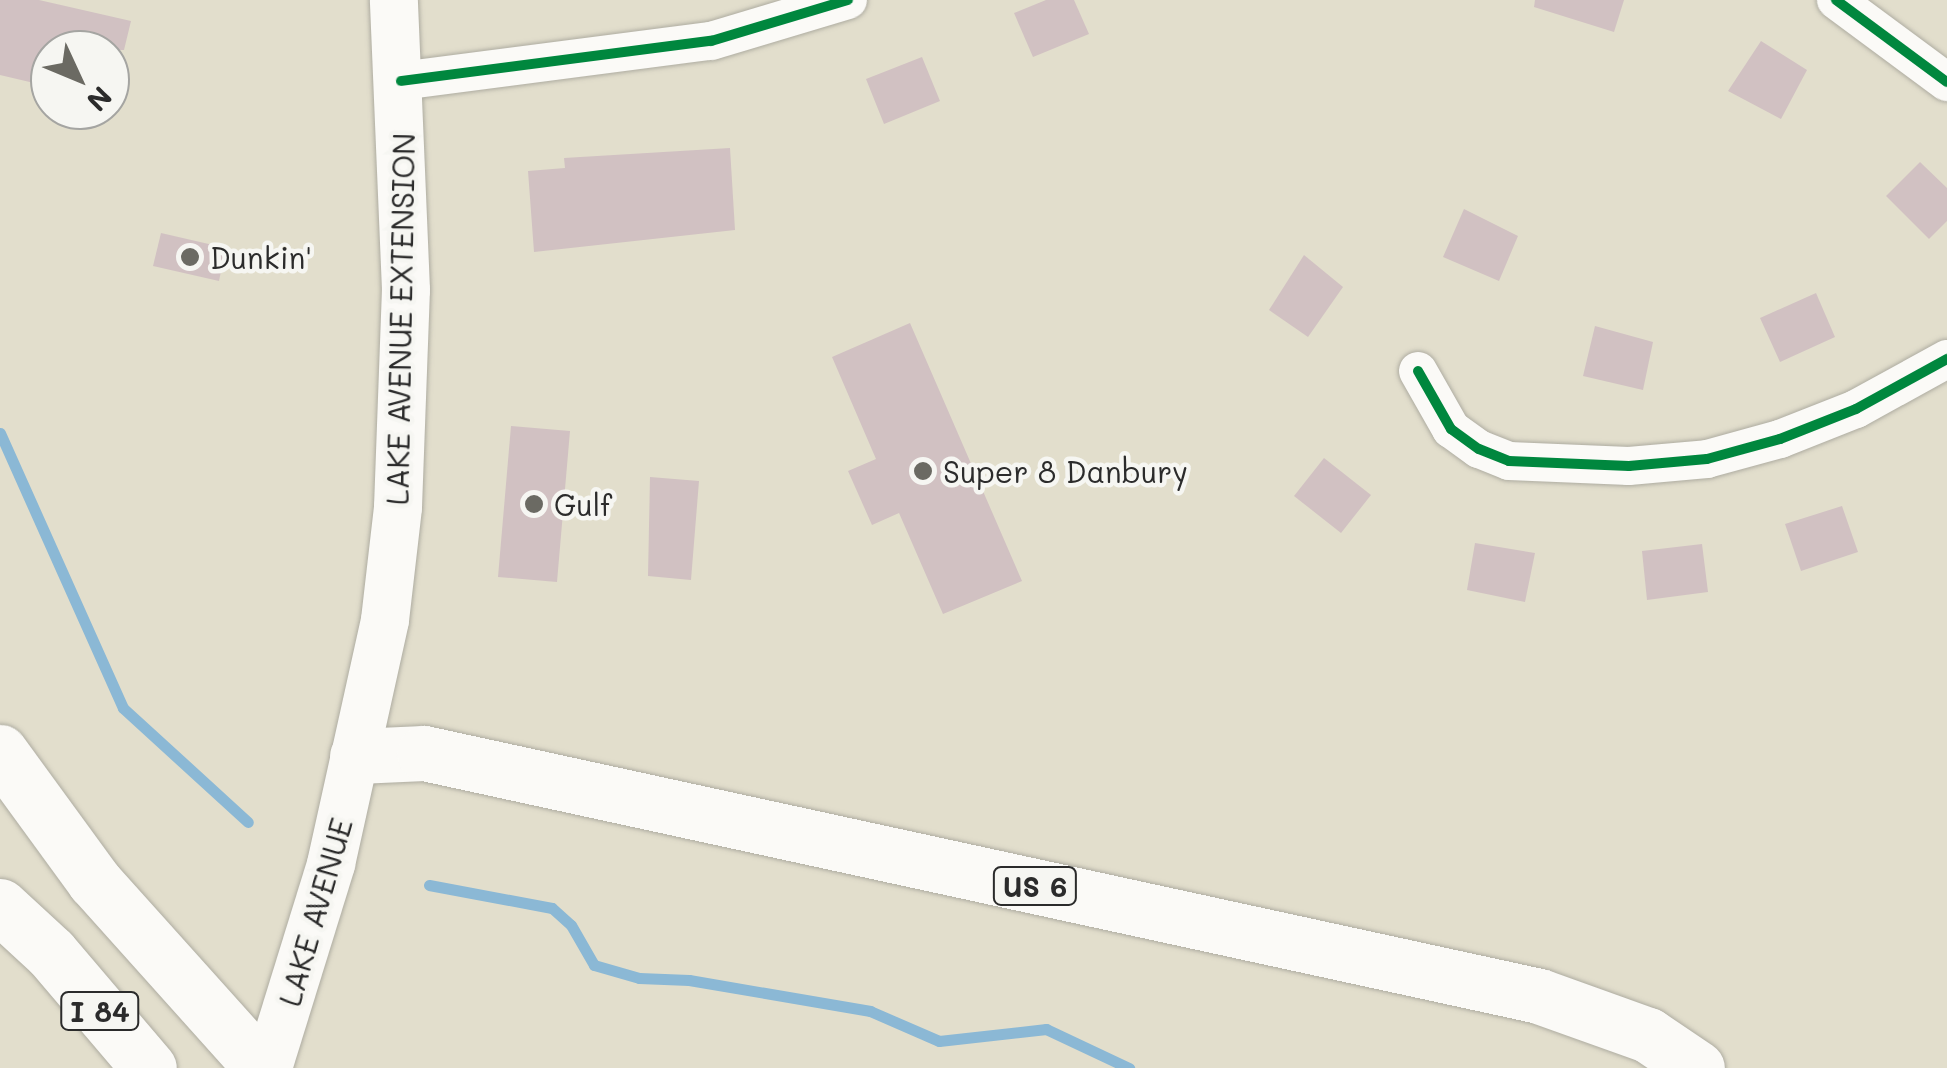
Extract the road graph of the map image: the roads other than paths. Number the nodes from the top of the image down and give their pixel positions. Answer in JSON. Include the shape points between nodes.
{"nodes":[{"id":1,"x":394,"y":0,"type":"edge"},
{"id":2,"x":848,"y":0,"type":"edge"},
{"id":3,"x":1836,"y":0,"type":"edge"},
{"id":4,"x":401,"y":81,"type":"junction"},
{"id":5,"x":1947,"y":82,"type":"edge"},
{"id":6,"x":1947,"y":359,"type":"edge"},
{"id":7,"x":1418,"y":372,"type":"dead end"},
{"id":8,"x":0,"y":752,"type":"edge"},
{"id":9,"x":358,"y":756,"type":"junction"},
{"id":10,"x":0,"y":875,"type":"edge"},
{"id":11,"x":0,"y":906,"type":"edge"},
{"id":12,"x":51,"y":953,"type":"junction"},
{"id":13,"x":149,"y":1068,"type":"edge"},
{"id":14,"x":265,"y":1068,"type":"edge"},
{"id":15,"x":1637,"y":1068,"type":"edge"},
{"id":16,"x":1697,"y":1068,"type":"edge"}],
"edges":[{"from":1,"to":4,"type":"main road","name":"LAKE AVENUE EXTENSION"},
{"from":2,"to":4,"type":"street","via":[[711,41]]},
{"from":3,"to":5,"type":"street"},
{"from":4,"to":9,"type":"main road","name":"LAKE AVENUE EXTENSION","via":[[406,290],[398,508]]},
{"from":6,"to":7,"type":"street","via":[[1780,439],[1707,458],[1629,466],[1509,462],[1479,449],[1451,429]]},
{"from":8,"to":14,"type":"highway","via":[[94,881]]},
{"from":9,"to":14,"type":"main road","name":"LAKE AVENUE"},
{"from":9,"to":15,"type":"highway","via":[[418,786],[1531,1029]]},
{"from":9,"to":16,"type":"highway","number":"US 6","via":[[424,753],[1539,996],[1648,1035]]},
{"from":10,"to":12,"type":"highway","number":"I 84"},
{"from":11,"to":12,"type":"highway"},
{"from":12,"to":13,"type":"highway","number":"I 84"}]}
